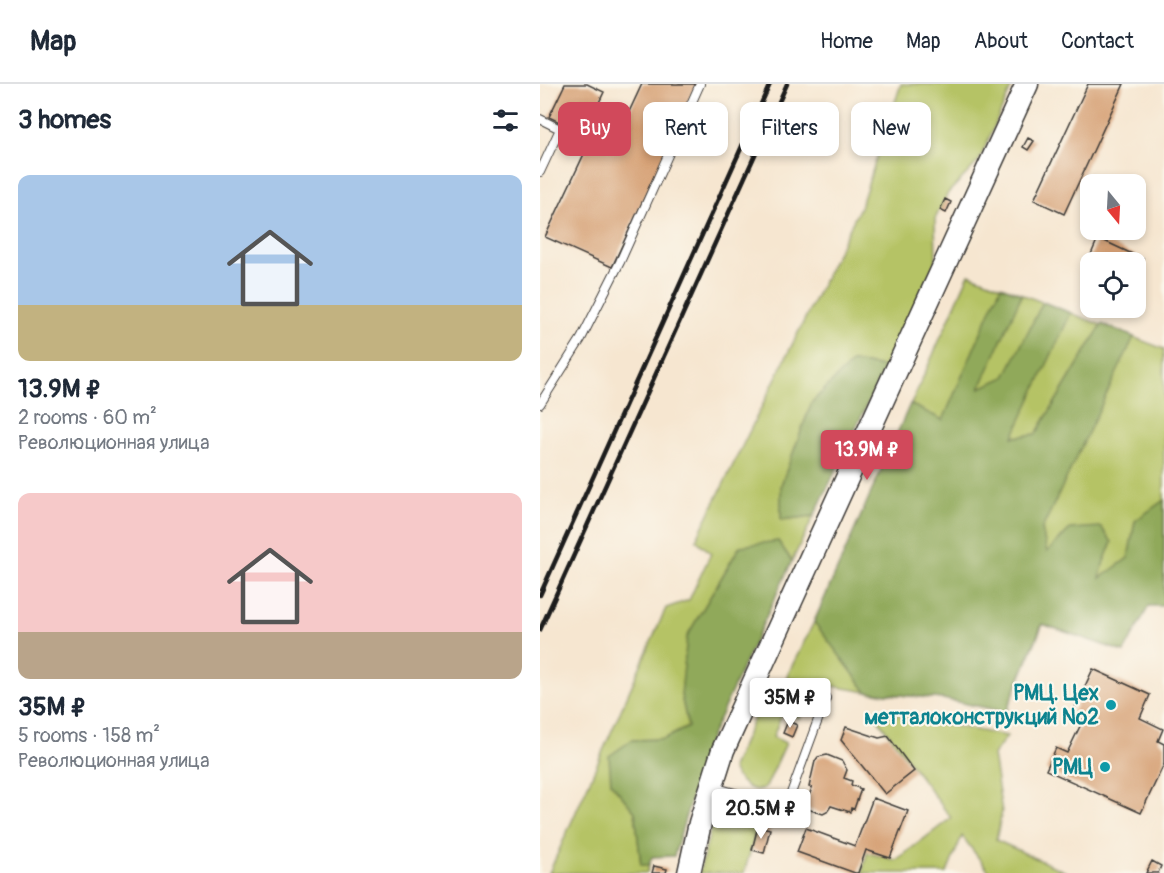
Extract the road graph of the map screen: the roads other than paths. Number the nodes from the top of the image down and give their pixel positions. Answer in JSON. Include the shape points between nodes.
{"nodes":[{"id":1,"x":700,"y":84,"type":"edge"},
{"id":2,"x":1027,"y":84,"type":"edge"},
{"id":3,"x":540,"y":119,"type":"edge"},
{"id":4,"x":540,"y":172,"type":"edge"},
{"id":5,"x":540,"y":404,"type":"edge"},
{"id":6,"x":826,"y":698,"type":"dead end"},
{"id":7,"x":711,"y":787,"type":"junction"},
{"id":8,"x":689,"y":873,"type":"edge"}],
"edges":[{"from":1,"to":5,"type":"lane","via":[[620,262],[581,339]]},
{"from":2,"to":7,"type":"street","via":[[723,750]]},
{"from":3,"to":4,"type":"lane","via":[[560,129]]},
{"from":6,"to":7,"type":"lane","via":[[786,807]]},
{"from":7,"to":8,"type":"street"}]}
